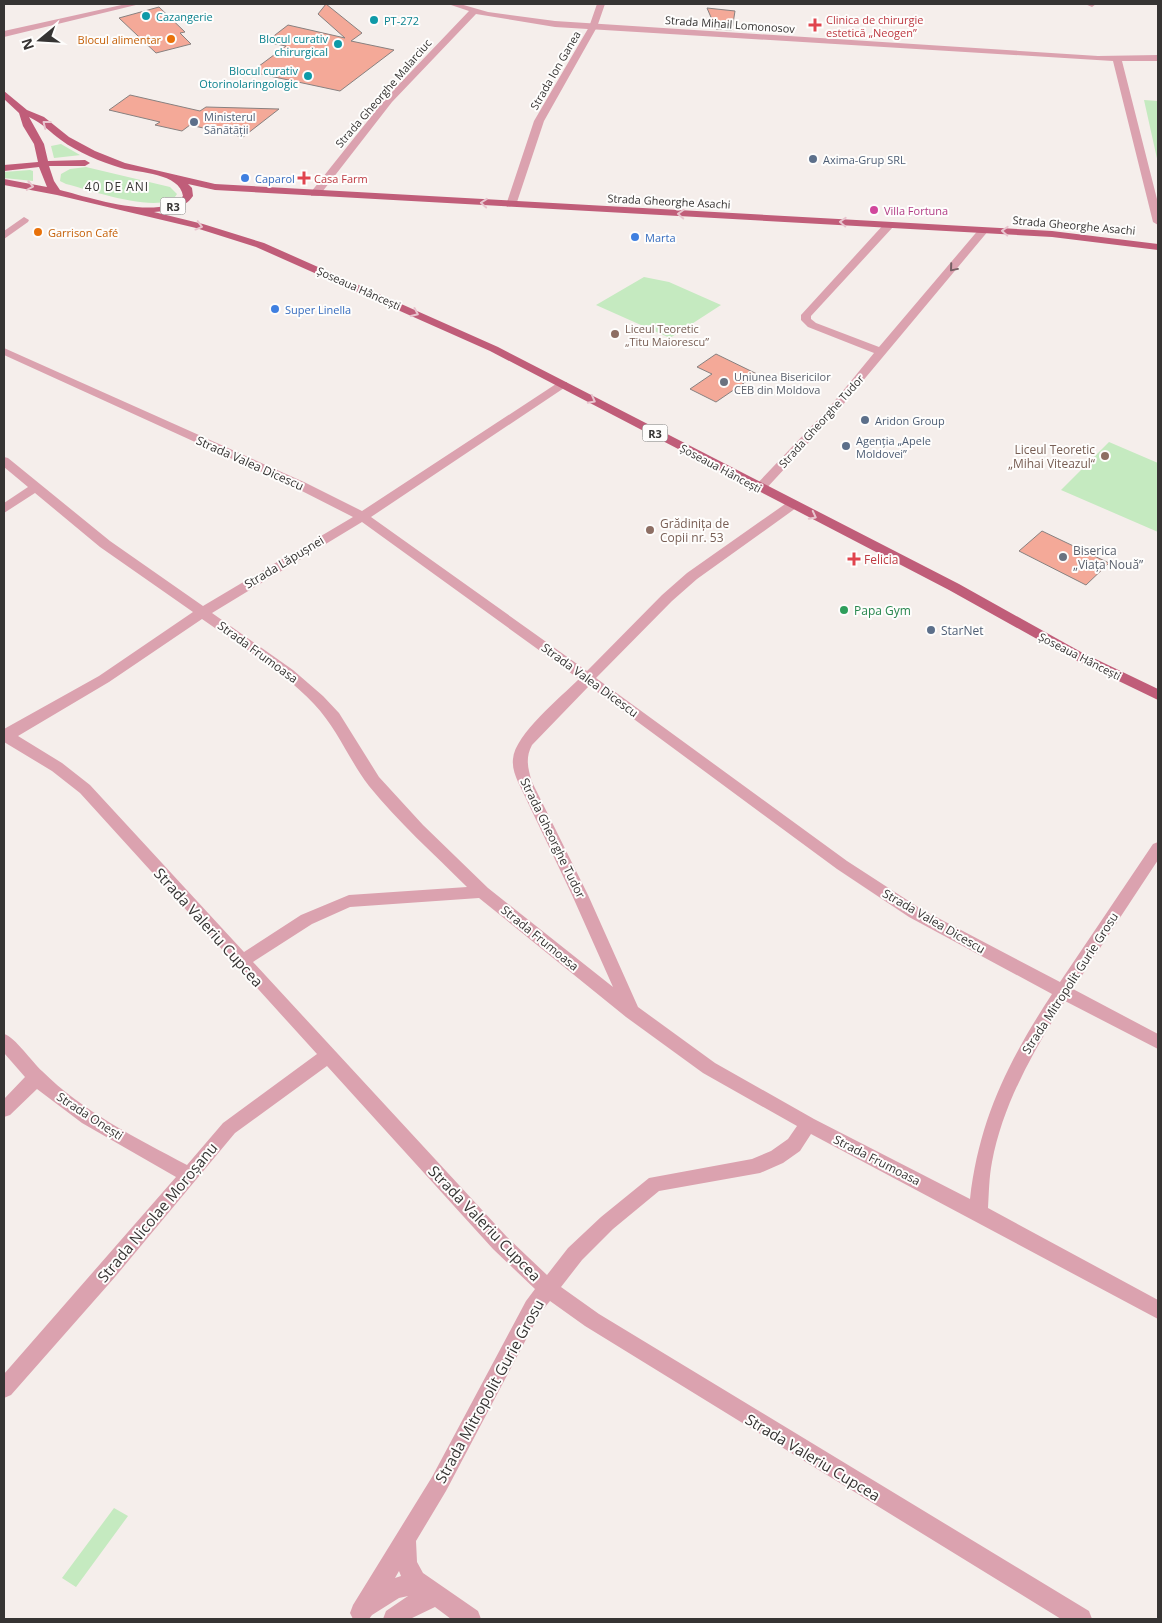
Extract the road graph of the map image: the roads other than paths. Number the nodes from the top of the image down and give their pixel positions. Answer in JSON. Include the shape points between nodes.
{"nodes":[{"id":1,"x":136,"y":4,"type":"edge"},
{"id":2,"x":452,"y":4,"type":"edge"},
{"id":3,"x":601,"y":4,"type":"edge"},
{"id":4,"x":474,"y":11,"type":"junction"},
{"id":5,"x":593,"y":27,"type":"junction"},
{"id":6,"x":4,"y":34,"type":"edge"},
{"id":7,"x":1158,"y":58,"type":"edge"},
{"id":8,"x":1117,"y":60,"type":"junction"},
{"id":9,"x":4,"y":94,"type":"edge"},
{"id":10,"x":24,"y":112,"type":"junction"},
{"id":11,"x":85,"y":163,"type":"junction"},
{"id":12,"x":43,"y":164,"type":"junction"},
{"id":13,"x":122,"y":165,"type":"junction"},
{"id":14,"x":4,"y":168,"type":"edge"},
{"id":15,"x":179,"y":180,"type":"junction"},
{"id":16,"x":4,"y":182,"type":"edge"},
{"id":17,"x":48,"y":182,"type":"junction"},
{"id":18,"x":56,"y":192,"type":"junction"},
{"id":19,"x":315,"y":194,"type":"junction"},
{"id":20,"x":510,"y":205,"type":"junction"},
{"id":21,"x":135,"y":211,"type":"junction"},
{"id":22,"x":24,"y":220,"type":"dead end"},
{"id":23,"x":1158,"y":222,"type":"edge"},
{"id":24,"x":888,"y":224,"type":"junction"},
{"id":25,"x":984,"y":230,"type":"junction"},
{"id":26,"x":4,"y":236,"type":"edge"},
{"id":27,"x":1158,"y":247,"type":"edge"},
{"id":28,"x":4,"y":351,"type":"edge"},
{"id":29,"x":881,"y":352,"type":"junction"},
{"id":30,"x":563,"y":384,"type":"junction"},
{"id":31,"x":4,"y":461,"type":"edge"},
{"id":32,"x":36,"y":487,"type":"junction"},
{"id":33,"x":759,"y":489,"type":"junction"},
{"id":34,"x":792,"y":506,"type":"junction"},
{"id":35,"x":4,"y":509,"type":"edge"},
{"id":36,"x":361,"y":516,"type":"junction"},
{"id":37,"x":203,"y":612,"type":"junction"},
{"id":38,"x":588,"y":678,"type":"junction"},
{"id":39,"x":1158,"y":695,"type":"edge"},
{"id":40,"x":5,"y":736,"type":"edge"},
{"id":41,"x":1158,"y":848,"type":"edge"},
{"id":42,"x":482,"y":892,"type":"junction"},
{"id":43,"x":241,"y":962,"type":"junction"},
{"id":44,"x":1062,"y":991,"type":"junction"},
{"id":45,"x":632,"y":1012,"type":"junction"},
{"id":46,"x":4,"y":1041,"type":"edge"},
{"id":47,"x":1158,"y":1042,"type":"edge"},
{"id":48,"x":327,"y":1056,"type":"junction"},
{"id":49,"x":37,"y":1077,"type":"junction"},
{"id":50,"x":4,"y":1110,"type":"edge"},
{"id":51,"x":808,"y":1124,"type":"junction"},
{"id":52,"x":188,"y":1175,"type":"junction"},
{"id":53,"x":978,"y":1212,"type":"junction"},
{"id":54,"x":547,"y":1288,"type":"junction"},
{"id":55,"x":1158,"y":1310,"type":"edge"},
{"id":56,"x":4,"y":1388,"type":"edge"},
{"id":57,"x":406,"y":1541,"type":"junction"},
{"id":58,"x":418,"y":1584,"type":"junction"},
{"id":59,"x":437,"y":1596,"type":"junction"},
{"id":60,"x":358,"y":1616,"type":"edge"},
{"id":61,"x":394,"y":1619,"type":"edge"},
{"id":62,"x":470,"y":1619,"type":"edge"},
{"id":63,"x":1081,"y":1619,"type":"edge"}],
"edges":[{"from":1,"to":6,"type":"street"},
{"from":2,"to":4,"type":"street","name":"Strada Mihail Lomonosov"},
{"from":3,"to":5,"type":"street","name":"Strada Ion Ganea"},
{"from":4,"to":5,"type":"street","name":"Strada Mihail Lomonosov"},
{"from":4,"to":19,"type":"street","name":"Strada Gheorghe Malarciuc","via":[[389,100]]},
{"from":5,"to":8,"type":"street","name":"Strada Mihail Lomonosov"},
{"from":5,"to":20,"type":"street","name":"Strada Ion Ganea","via":[[539,121]]},
{"from":7,"to":8,"type":"street","name":"Strada Mihail Lomonosov"},
{"from":8,"to":23,"type":"street"},
{"from":9,"to":10,"type":"main road","number":"R3"},
{"from":10,"to":12,"type":"main road","number":"R3","via":[[24,124],[38,141]]},
{"from":13,"to":10,"type":"main road","number":"R3","one_way":true,"via":[[72,144],[41,119]]},
{"from":11,"to":12,"type":"main road"},
{"from":11,"to":13,"type":"main road","number":"R3"},
{"from":11,"to":17,"type":"main road","number":"R3","via":[[58,170]]},
{"from":12,"to":14,"type":"main road"},
{"from":12,"to":17,"type":"main road","number":"R3"},
{"from":13,"to":15,"type":"main road","number":"R3"},
{"from":15,"to":19,"type":"main road","name":"Strada Gheorghe Asachi","number":"R3","via":[[230,189]]},
{"from":15,"to":21,"type":"main road","number":"R3","via":[[188,192],[184,201],[159,210]]},
{"from":16,"to":18,"type":"main road","one_way":true},
{"from":17,"to":18,"type":"main road","number":"R3"},
{"from":18,"to":21,"type":"main road","number":"R3"},
{"from":20,"to":19,"type":"main road","name":"Strada Gheorghe Asachi","number":"R3","one_way":true},
{"from":24,"to":20,"type":"main road","name":"Strada Gheorghe Asachi","number":"R3","one_way":true},
{"from":21,"to":30,"type":"main road","name":"Șoseaua Hâncești","number":"R3","one_way":true,"via":[[260,245],[431,320]]},
{"from":22,"to":26,"type":"street"},
{"from":24,"to":25,"type":"main road","name":"Strada Gheorghe Asachi","number":"R3"},
{"from":24,"to":29,"type":"street","via":[[806,315],[806,320],[812,325]]},
{"from":27,"to":25,"type":"main road","name":"Strada Gheorghe Asachi","number":"R3","one_way":true,"via":[[1087,237]]},
{"from":25,"to":29,"type":"street","name":"Strada Gheorghe Tudor","one_way":true},
{"from":28,"to":36,"type":"street","name":"Strada Valea Dicescu","via":[[300,485]]},
{"from":29,"to":33,"type":"street","name":"Strada Gheorghe Tudor","via":[[832,411]]},
{"from":30,"to":33,"type":"main road","name":"Șoseaua Hâncești","number":"R3","one_way":true},
{"from":30,"to":36,"type":"street","name":"Strada Lăpușnei"},
{"from":31,"to":32,"type":"street","name":"Strada Frumoasa"},
{"from":32,"to":35,"type":"street"},
{"from":32,"to":37,"type":"street","name":"Strada Frumoasa","via":[[105,544]]},
{"from":33,"to":34,"type":"main road","name":"Șoseaua Hâncești","number":"R3"},
{"from":34,"to":38,"type":"street","name":"Strada Gheorghe Tudor","via":[[667,598]]},
{"from":34,"to":39,"type":"main road","name":"Șoseaua Hâncești","number":"R3","one_way":true},
{"from":36,"to":37,"type":"street","name":"Strada Lăpușnei"},
{"from":36,"to":38,"type":"street","name":"Strada Valea Dicescu"},
{"from":37,"to":40,"type":"street","name":"Strada Lăpușnei","via":[[104,678]]},
{"from":37,"to":42,"type":"street","name":"Strada Frumoasa","via":[[288,673],[318,699],[374,781]]},
{"from":38,"to":44,"type":"street","name":"Strada Valea Dicescu","via":[[842,866],[914,913]]},
{"from":38,"to":45,"type":"street","name":"Strada Gheorghe Tudor","via":[[524,744],[521,771]]},
{"from":40,"to":43,"type":"street","name":"Strada Valeriu Cupcea","via":[[57,766],[85,789]]},
{"from":41,"to":44,"type":"street","name":"Strada Mitropolit Gurie Grosu"},
{"from":42,"to":43,"type":"street","via":[[343,903],[312,916]]},
{"from":42,"to":45,"type":"street","name":"Strada Frumoasa"},
{"from":43,"to":48,"type":"street","name":"Strada Valeriu Cupcea"},
{"from":44,"to":47,"type":"street","name":"Strada Valea Dicescu"},
{"from":44,"to":53,"type":"street","name":"Strada Mitropolit Gurie Grosu","via":[[1018,1065],[1003,1098],[978,1188]]},
{"from":45,"to":51,"type":"street","name":"Strada Frumoasa","via":[[709,1068]]},
{"from":46,"to":49,"type":"street","name":"Strada Onești"},
{"from":48,"to":52,"type":"street","name":"Strada Nicolae Moroșanu","via":[[229,1128]]},
{"from":48,"to":54,"type":"street","name":"Strada Valeriu Cupcea","via":[[500,1243]]},
{"from":49,"to":50,"type":"street"},
{"from":49,"to":52,"type":"street","name":"Strada Onești","via":[[63,1102]]},
{"from":51,"to":53,"type":"street","name":"Strada Frumoasa"},
{"from":51,"to":54,"type":"street","name":"Strada Mitropolit Gurie Grosu","via":[[794,1145],[754,1167],[655,1184],[607,1223]]},
{"from":52,"to":56,"type":"street","name":"Strada Nicolae Moroșanu"},
{"from":53,"to":55,"type":"street","name":"Strada Frumoasa"},
{"from":54,"to":57,"type":"street","name":"Strada Mitropolit Gurie Grosu","via":[[515,1338]]},
{"from":54,"to":63,"type":"street","name":"Strada Valeriu Cupcea","via":[[644,1354]]},
{"from":57,"to":58,"type":"street","via":[[408,1571]]},
{"from":57,"to":60,"type":"street","name":"Strada Mitropolit Gurie Grosu"},
{"from":58,"to":59,"type":"street"},
{"from":58,"to":60,"type":"street","name":"Strada Mitropolit Gurie Grosu","via":[[395,1588]]},
{"from":59,"to":61,"type":"street","via":[[401,1611]]},
{"from":59,"to":62,"type":"street"}]}
